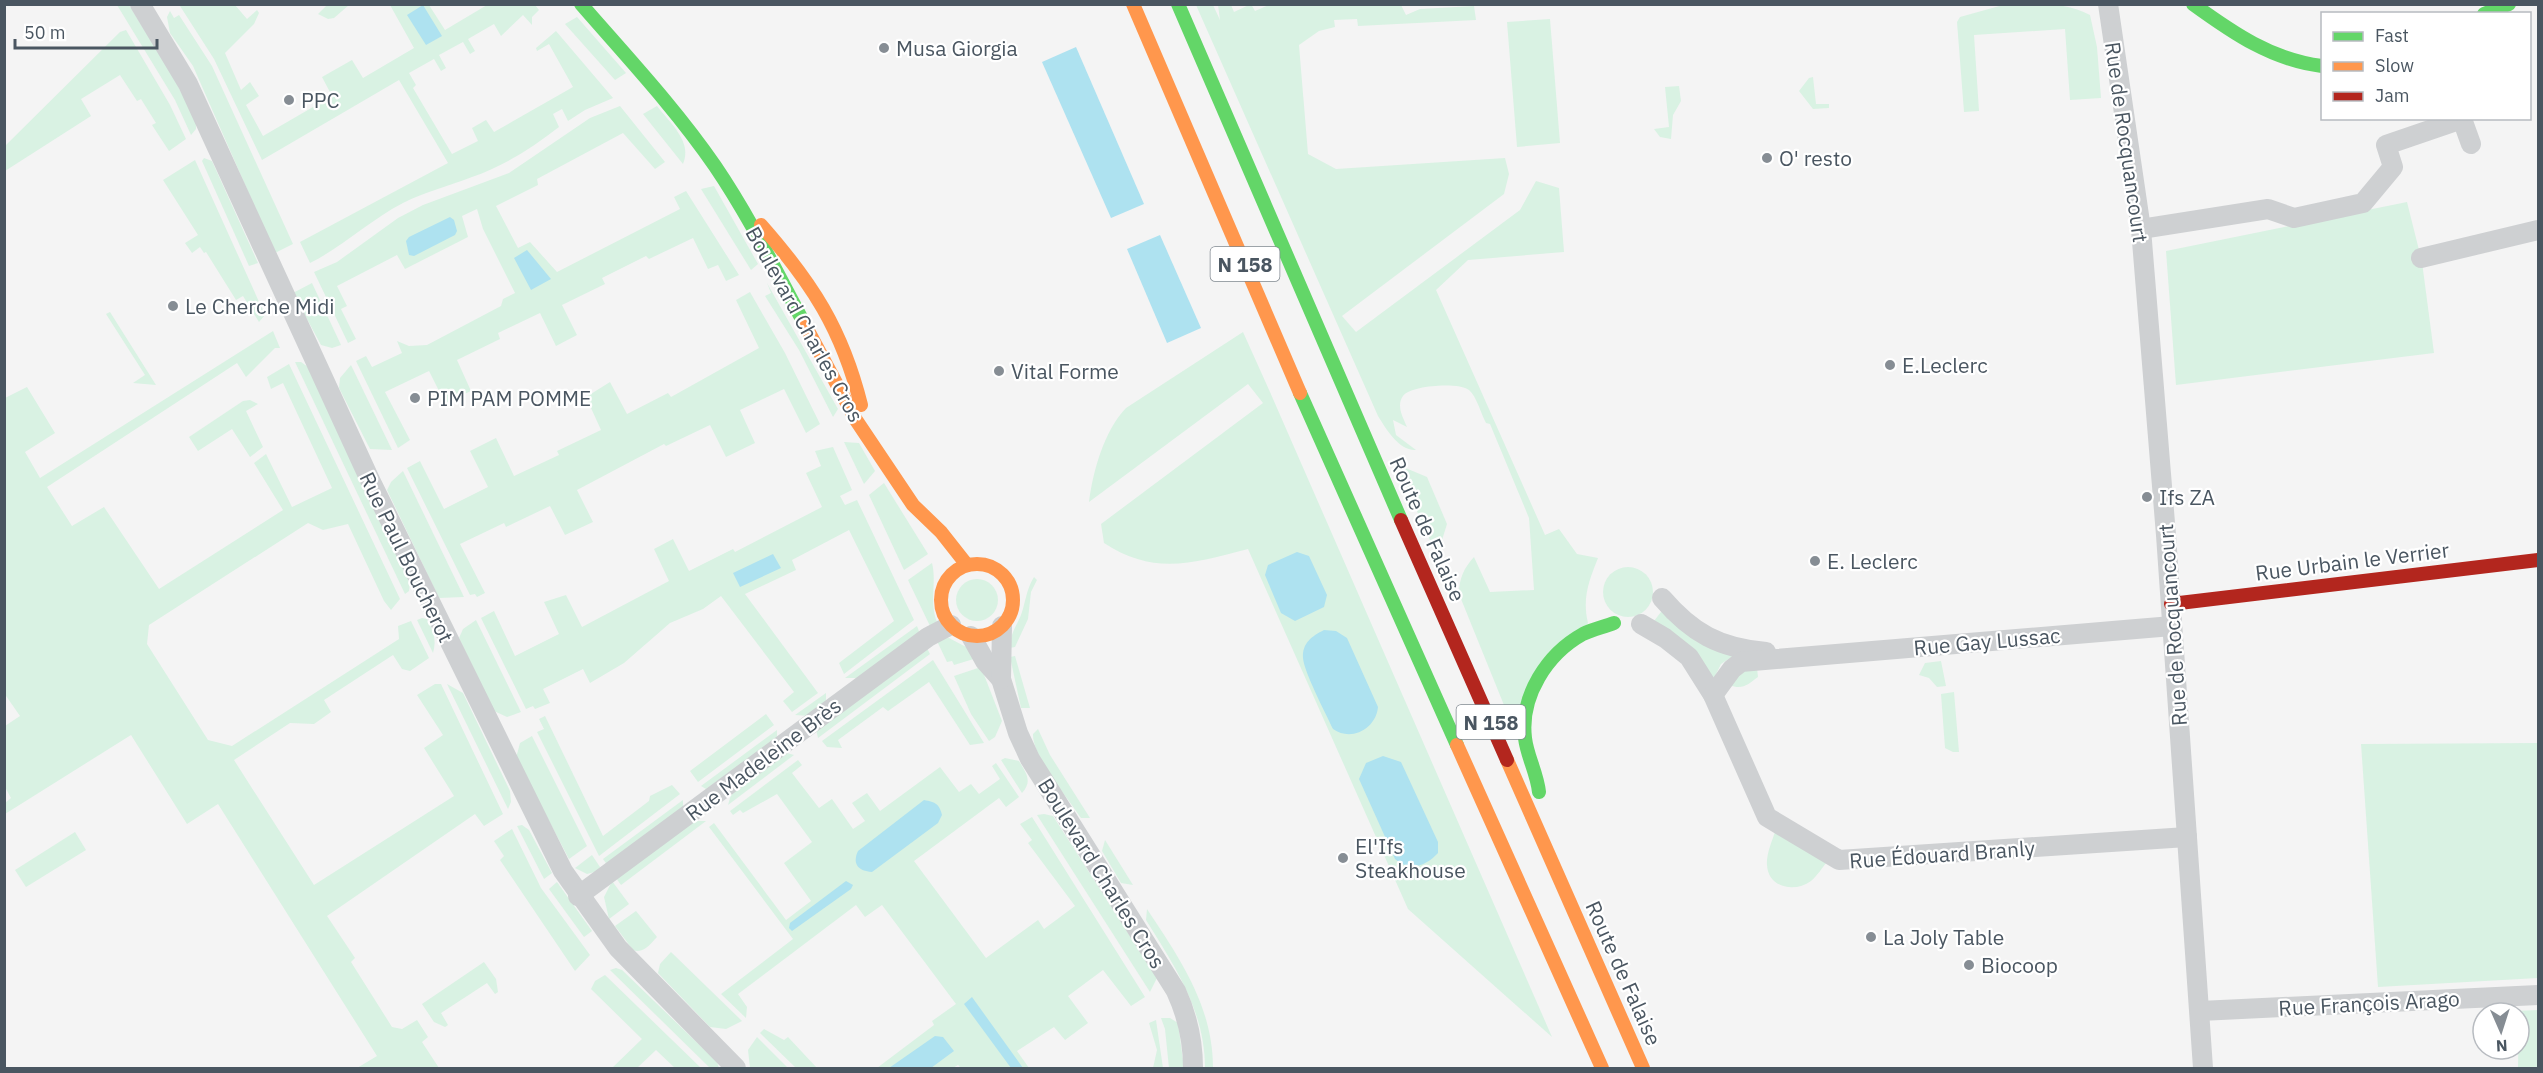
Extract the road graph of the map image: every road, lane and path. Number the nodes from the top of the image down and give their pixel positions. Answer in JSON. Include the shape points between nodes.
{"nodes":[{"id":1,"x":140,"y":4,"type":"edge"},
{"id":2,"x":581,"y":4,"type":"edge"},
{"id":3,"x":1133,"y":4,"type":"edge"},
{"id":4,"x":1178,"y":4,"type":"edge"},
{"id":5,"x":2108,"y":4,"type":"edge"},
{"id":6,"x":2193,"y":4,"type":"edge"},
{"id":7,"x":2509,"y":4,"type":"edge"},
{"id":8,"x":2489,"y":12,"type":"edge"},
{"id":9,"x":2321,"y":66,"type":"edge"},
{"id":10,"x":2459,"y":120,"type":"edge"},
{"id":11,"x":2462,"y":120,"type":"edge"},
{"id":12,"x":2471,"y":144,"type":"dead end"},
{"id":13,"x":741,"y":206,"type":"junction"},
{"id":14,"x":2141,"y":229,"type":"junction"},
{"id":15,"x":2538,"y":233,"type":"edge"},
{"id":16,"x":2421,"y":258,"type":"dead end"},
{"id":17,"x":871,"y":442,"type":"junction"},
{"id":18,"x":913,"y":505,"type":"junction"},
{"id":19,"x":926,"y":537,"type":"dead end"},
{"id":20,"x":2538,"y":560,"type":"edge"},
{"id":21,"x":938,"y":564,"type":"dead end"},
{"id":22,"x":967,"y":565,"type":"junction"},
{"id":23,"x":944,"y":583,"type":"junction"},
{"id":24,"x":1662,"y":598,"type":"dead end"},
{"id":25,"x":2172,"y":604,"type":"junction"},
{"id":26,"x":1614,"y":623,"type":"dead end"},
{"id":27,"x":1641,"y":624,"type":"dead end"},
{"id":28,"x":951,"y":625,"type":"junction"},
{"id":29,"x":1002,"y":626,"type":"junction"},
{"id":30,"x":2172,"y":626,"type":"junction"},
{"id":31,"x":971,"y":636,"type":"junction"},
{"id":32,"x":1801,"y":656,"type":"junction"},
{"id":33,"x":1001,"y":679,"type":"junction"},
{"id":34,"x":1713,"y":695,"type":"junction"},
{"id":35,"x":2187,"y":837,"type":"junction"},
{"id":36,"x":1542,"y":839,"type":"junction"},
{"id":37,"x":578,"y":896,"type":"junction"},
{"id":38,"x":2538,"y":995,"type":"edge"},
{"id":39,"x":2200,"y":1011,"type":"junction"},
{"id":40,"x":736,"y":1068,"type":"edge"},
{"id":41,"x":1193,"y":1068,"type":"edge"},
{"id":42,"x":1602,"y":1068,"type":"edge"},
{"id":43,"x":1643,"y":1068,"type":"edge"},
{"id":44,"x":2203,"y":1068,"type":"edge"}],
"edges":[{"from":1,"to":37,"type":"street","name":"Rue Paul Boucherot","via":[[188,84],[421,588]]},
{"from":2,"to":13,"type":"main road","name":"Boulevard Charles Cros","via":[[667,103]]},
{"from":3,"to":42,"type":"main road","number":"N 158","via":[[1307,409]]},
{"from":4,"to":36,"type":"main road","name":"Route de Falaise","number":"N 158"},
{"from":5,"to":14,"type":"street","name":"Rue de Rocquancourt"},
{"from":6,"to":9,"type":"main road","via":[[2275,55],[2302,65]]},
{"from":7,"to":8,"type":"main road"},
{"from":10,"to":14,"type":"street","via":[[2386,145],[2393,167],[2362,203],[2294,218],[2268,209]]},
{"from":11,"to":12,"type":"street"},
{"from":13,"to":17,"type":"main road","name":"Boulevard Charles Cros"},
{"from":13,"to":17,"type":"main road","name":"Boulevard Charles Cros","via":[[801,270],[845,348]]},
{"from":14,"to":25,"type":"street","name":"Rue de Rocquancourt"},
{"from":15,"to":16,"type":"street"},
{"from":17,"to":18,"type":"main road","name":"Boulevard Charles Cros"},
{"from":18,"to":19,"type":"main road","name":"Boulevard Charles Cros"},
{"from":18,"to":22,"type":"main road","name":"Boulevard Charles Cros"},
{"from":20,"to":25,"type":"main road","name":"Rue Urbain le Verrier"},
{"from":21,"to":23,"type":"main road"},
{"from":22,"to":23,"type":"main road"},
{"from":22,"to":29,"type":"main road","via":[[998,570],[1011,586],[1013,607]]},
{"from":23,"to":28,"type":"main road","via":[[941,605]]},
{"from":24,"to":32,"type":"street","name":"Rue Gay Lussac","via":[[1681,621],[1706,638],[1748,651]]},
{"from":25,"to":30,"type":"street","name":"Rue de Rocquancourt"},
{"from":26,"to":36,"type":"main road","number":"N 158","via":[[1584,634],[1553,659],[1534,683],[1526,703],[1525,738],[1539,785]]},
{"from":27,"to":34,"type":"street","name":"Rue Édouard Branly","via":[[1689,657]]},
{"from":28,"to":31,"type":"main road"},
{"from":28,"to":37,"type":"street","name":"Rue Madeleine Brès","via":[[928,637]]},
{"from":29,"to":31,"type":"main road","via":[[982,636]]},
{"from":29,"to":33,"type":"street","name":"Boulevard Charles Cros"},
{"from":30,"to":32,"type":"street","name":"Rue Gay Lussac"},
{"from":30,"to":35,"type":"street","name":"Rue de Rocquancourt"},
{"from":31,"to":33,"type":"street","name":"Boulevard Charles Cros"},
{"from":32,"to":34,"type":"street","name":"Rue Gay Lussac","via":[[1741,662]]},
{"from":33,"to":41,"type":"street","name":"Boulevard Charles Cros","via":[[1030,759],[1185,1009]]},
{"from":34,"to":35,"type":"street","name":"Rue Édouard Branly","via":[[1767,817],[1839,860]]},
{"from":35,"to":39,"type":"street","name":"Rue de Rocquancourt"},
{"from":36,"to":43,"type":"main road","name":"Route de Falaise","number":"N 158"},
{"from":37,"to":40,"type":"street","name":"Rue Paul Boucherot","via":[[618,948]]},
{"from":38,"to":39,"type":"street","name":"Rue François Arago"},
{"from":39,"to":44,"type":"street","name":"Rue de Rocquancourt"}]}
